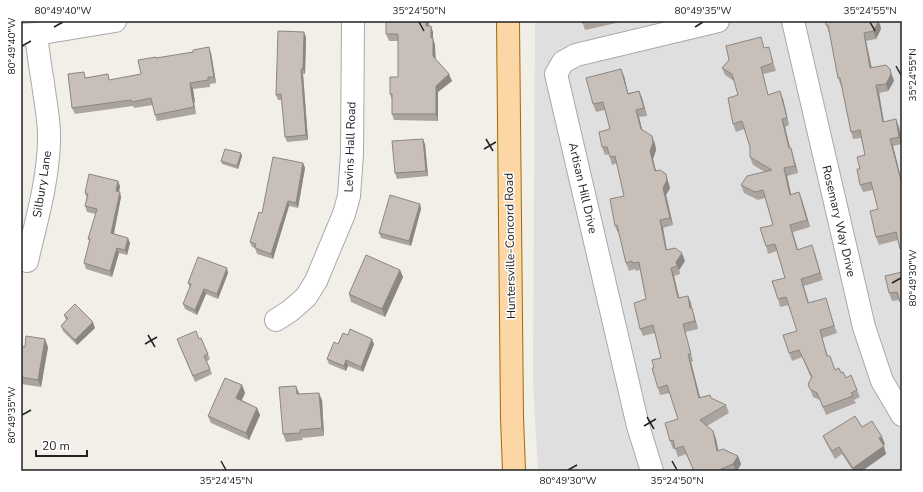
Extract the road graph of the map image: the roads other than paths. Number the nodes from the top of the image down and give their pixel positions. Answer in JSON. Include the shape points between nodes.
{"nodes":[{"id":1,"x":115,"y":21,"type":"edge"},
{"id":2,"x":353,"y":21,"type":"edge"},
{"id":3,"x":508,"y":21,"type":"edge"},
{"id":4,"x":718,"y":21,"type":"edge"},
{"id":5,"x":793,"y":21,"type":"edge"},
{"id":6,"x":29,"y":35,"type":"edge"},
{"id":7,"x":27,"y":261,"type":"dead end"},
{"id":8,"x":276,"y":320,"type":"dead end"},
{"id":9,"x":902,"y":414,"type":"edge"},
{"id":10,"x":514,"y":471,"type":"edge"},
{"id":11,"x":652,"y":471,"type":"edge"}],
"edges":[{"from":1,"to":6,"type":"street"},
{"from":2,"to":8,"type":"street","name":"Levins Hall Road","via":[[352,154],[349,196],[316,281],[306,297]]},
{"from":3,"to":10,"type":"main road","name":"Huntersville-Concord Road"},
{"from":4,"to":11,"type":"street","name":"Artisan Hill Drive","via":[[576,55],[563,62],[556,74],[638,426]]},
{"from":5,"to":9,"type":"street","name":"Rosemary Way Drive","via":[[864,327],[882,381]]},
{"from":6,"to":7,"type":"street","name":"Silbury Lane","via":[[48,113],[49,140],[42,195]]}]}
